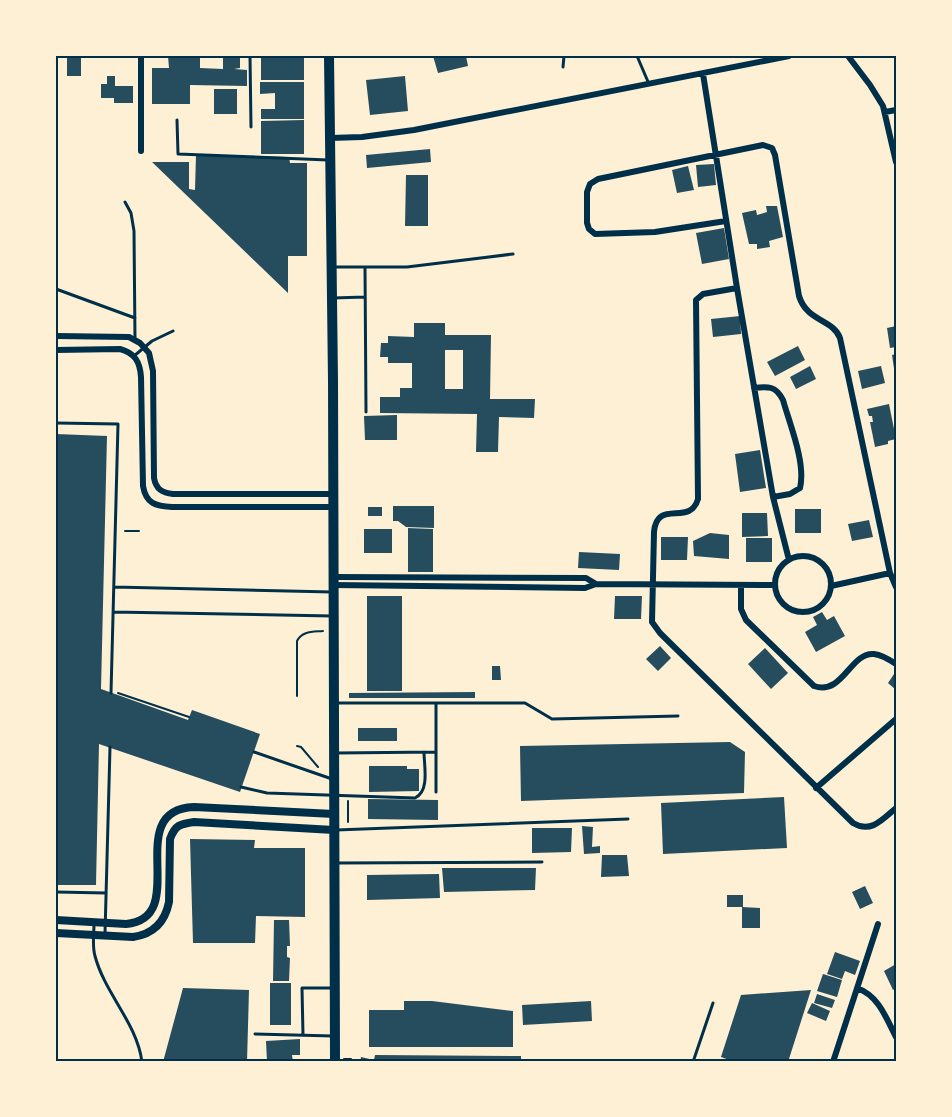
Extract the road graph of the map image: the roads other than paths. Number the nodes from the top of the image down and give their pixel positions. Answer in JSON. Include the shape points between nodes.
{"nodes":[{"id":1,"x":141,"y":56,"type":"edge"},
{"id":2,"x":250,"y":56,"type":"edge"},
{"id":3,"x":329,"y":56,"type":"edge"},
{"id":4,"x":564,"y":56,"type":"edge"},
{"id":5,"x":637,"y":56,"type":"edge"},
{"id":6,"x":789,"y":56,"type":"edge"},
{"id":7,"x":848,"y":56,"type":"edge"},
{"id":8,"x":563,"y":68,"type":"dead end"},
{"id":9,"x":703,"y":74,"type":"junction"},
{"id":10,"x":650,"y":84,"type":"junction"},
{"id":11,"x":897,"y":110,"type":"edge"},
{"id":12,"x":885,"y":112,"type":"junction"},
{"id":13,"x":177,"y":120,"type":"dead end"},
{"id":14,"x":250,"y":127,"type":"dead end"},
{"id":15,"x":330,"y":138,"type":"junction"},
{"id":16,"x":141,"y":151,"type":"dead end"},
{"id":17,"x":716,"y":155,"type":"junction"},
{"id":18,"x":330,"y":160,"type":"junction"},
{"id":19,"x":897,"y":162,"type":"edge"},
{"id":20,"x":124,"y":202,"type":"dead end"},
{"id":21,"x":726,"y":221,"type":"junction"},
{"id":22,"x":513,"y":254,"type":"dead end"},
{"id":23,"x":331,"y":267,"type":"junction"},
{"id":24,"x":365,"y":267,"type":"junction"},
{"id":25,"x":737,"y":288,"type":"junction"},
{"id":26,"x":56,"y":289,"type":"edge"},
{"id":27,"x":365,"y":297,"type":"junction"},
{"id":28,"x":332,"y":298,"type":"junction"},
{"id":29,"x":135,"y":318,"type":"junction"},
{"id":30,"x":173,"y":331,"type":"dead end"},
{"id":31,"x":56,"y":336,"type":"edge"},
{"id":32,"x":135,"y":339,"type":"junction"},
{"id":33,"x":144,"y":346,"type":"junction"},
{"id":34,"x":56,"y":350,"type":"edge"},
{"id":35,"x":134,"y":356,"type":"junction"},
{"id":36,"x":754,"y":388,"type":"junction"},
{"id":37,"x":366,"y":412,"type":"dead end"},
{"id":38,"x":56,"y":423,"type":"edge"},
{"id":39,"x":235,"y":494,"type":"junction"},
{"id":40,"x":333,"y":494,"type":"junction"},
{"id":41,"x":773,"y":496,"type":"junction"},
{"id":42,"x":235,"y":507,"type":"junction"},
{"id":43,"x":333,"y":507,"type":"junction"},
{"id":44,"x":789,"y":560,"type":"junction"},
{"id":45,"x":890,"y":573,"type":"junction"},
{"id":46,"x":439,"y":577,"type":"junction"},
{"id":47,"x":490,"y":578,"type":"junction"},
{"id":48,"x":543,"y":578,"type":"junction"},
{"id":49,"x":567,"y":578,"type":"junction"},
{"id":50,"x":596,"y":584,"type":"junction"},
{"id":51,"x":333,"y":585,"type":"junction"},
{"id":52,"x":652,"y":585,"type":"junction"},
{"id":53,"x":741,"y":585,"type":"junction"},
{"id":54,"x":775,"y":585,"type":"junction"},
{"id":55,"x":439,"y":586,"type":"junction"},
{"id":56,"x":831,"y":586,"type":"junction"},
{"id":57,"x":114,"y":587,"type":"junction"},
{"id":58,"x":490,"y":587,"type":"junction"},
{"id":59,"x":543,"y":587,"type":"junction"},
{"id":60,"x":897,"y":587,"type":"edge"},
{"id":61,"x":567,"y":588,"type":"junction"},
{"id":62,"x":113,"y":612,"type":"junction"},
{"id":63,"x":334,"y":616,"type":"junction"},
{"id":64,"x":897,"y":664,"type":"edge"},
{"id":65,"x":111,"y":692,"type":"road end"},
{"id":66,"x":334,"y":703,"type":"junction"},
{"id":67,"x":436,"y":703,"type":"junction"},
{"id":68,"x":678,"y":716,"type":"dead end"},
{"id":69,"x":897,"y":719,"type":"edge"},
{"id":70,"x":110,"y":747,"type":"dead end"},
{"id":71,"x":254,"y":752,"type":"dead end"},
{"id":72,"x":424,"y":752,"type":"junction"},
{"id":73,"x":436,"y":752,"type":"junction"},
{"id":74,"x":334,"y":753,"type":"junction"},
{"id":75,"x":334,"y":780,"type":"junction"},
{"id":76,"x":242,"y":788,"type":"dead end"},
{"id":77,"x":816,"y":788,"type":"junction"},
{"id":78,"x":436,"y":792,"type":"dead end"},
{"id":79,"x":334,"y":795,"type":"junction"},
{"id":80,"x":897,"y":808,"type":"edge"},
{"id":81,"x":334,"y":814,"type":"junction"},
{"id":82,"x":167,"y":815,"type":"junction"},
{"id":83,"x":628,"y":819,"type":"dead end"},
{"id":84,"x":177,"y":826,"type":"junction"},
{"id":85,"x":334,"y":830,"type":"junction"},
{"id":86,"x":542,"y":862,"type":"dead end"},
{"id":87,"x":334,"y":863,"type":"junction"},
{"id":88,"x":56,"y":892,"type":"edge"},
{"id":89,"x":106,"y":893,"type":"junction"},
{"id":90,"x":56,"y":920,"type":"edge"},
{"id":91,"x":94,"y":922,"type":"junction"},
{"id":92,"x":106,"y":923,"type":"junction"},
{"id":93,"x":879,"y":924,"type":"dead end"},
{"id":94,"x":56,"y":933,"type":"edge"},
{"id":95,"x":94,"y":935,"type":"junction"},
{"id":96,"x":105,"y":936,"type":"junction"},
{"id":97,"x":334,"y":988,"type":"junction"},
{"id":98,"x":857,"y":988,"type":"junction"},
{"id":99,"x":713,"y":1004,"type":"dead end"},
{"id":100,"x":255,"y":1034,"type":"dead end"},
{"id":101,"x":303,"y":1035,"type":"junction"},
{"id":102,"x":335,"y":1036,"type":"junction"},
{"id":103,"x":897,"y":1037,"type":"edge"},
{"id":104,"x":142,"y":1062,"type":"edge"},
{"id":105,"x":335,"y":1062,"type":"edge"},
{"id":106,"x":693,"y":1062,"type":"edge"},
{"id":107,"x":832,"y":1062,"type":"edge"}],
"edges":[{"from":1,"to":16,"type":"street"},
{"from":2,"to":14,"type":"lane"},
{"from":3,"to":15,"type":"main road"},
{"from":4,"to":8,"type":"lane"},
{"from":5,"to":10,"type":"lane"},
{"from":6,"to":9,"type":"street"},
{"from":7,"to":12,"type":"street"},
{"from":9,"to":10,"type":"street"},
{"from":9,"to":17,"type":"street"},
{"from":10,"to":15,"type":"street","via":[[414,130]]},
{"from":11,"to":12,"type":"street"},
{"from":12,"to":19,"type":"street"},
{"from":13,"to":18,"type":"lane","via":[[178,154]]},
{"from":15,"to":18,"type":"main road"},
{"from":17,"to":21,"type":"street"},
{"from":17,"to":21,"type":"street","via":[[598,179],[587,192],[587,224],[595,234],[654,232]]},
{"from":17,"to":45,"type":"street","via":[[763,145],[769,146],[775,155],[801,304],[838,332],[840,338]]},
{"from":18,"to":23,"type":"main road"},
{"from":20,"to":29,"type":"lane","via":[[131,213],[134,231]]},
{"from":21,"to":25,"type":"street"},
{"from":22,"to":24,"type":"lane","via":[[407,267]]},
{"from":23,"to":24,"type":"lane"},
{"from":23,"to":28,"type":"main road"},
{"from":24,"to":27,"type":"lane"},
{"from":25,"to":36,"type":"street"},
{"from":25,"to":52,"type":"street","via":[[703,294],[696,300],[698,499],[690,511],[663,515],[656,521]]},
{"from":26,"to":29,"type":"lane"},
{"from":27,"to":28,"type":"lane"},
{"from":27,"to":37,"type":"lane"},
{"from":28,"to":40,"type":"main road"},
{"from":29,"to":32,"type":"lane"},
{"from":30,"to":33,"type":"lane"},
{"from":31,"to":32,"type":"street"},
{"from":32,"to":33,"type":"street"},
{"from":33,"to":35,"type":"lane"},
{"from":33,"to":39,"type":"street","via":[[153,371],[154,478],[158,488],[173,494]]},
{"from":34,"to":35,"type":"street","via":[[120,349]]},
{"from":35,"to":42,"type":"street","via":[[140,369],[143,486],[147,500],[158,506]]},
{"from":36,"to":41,"type":"street"},
{"from":36,"to":41,"type":"street","via":[[768,386],[779,392],[802,475],[800,488]]},
{"from":38,"to":57,"type":"lane","via":[[118,424]]},
{"from":39,"to":40,"type":"street"},
{"from":39,"to":42,"type":"street"},
{"from":40,"to":43,"type":"main road"},
{"from":41,"to":44,"type":"street"},
{"from":42,"to":43,"type":"street"},
{"from":43,"to":51,"type":"main road"},
{"from":44,"to":54,"type":"street","via":[[778,571]]},
{"from":44,"to":56,"type":"street","via":[[805,556],[820,562]]},
{"from":45,"to":56,"type":"street"},
{"from":45,"to":60,"type":"street"},
{"from":46,"to":47,"type":"street"},
{"from":46,"to":51,"type":"street"},
{"from":46,"to":55,"type":"street"},
{"from":47,"to":48,"type":"street"},
{"from":47,"to":58,"type":"street"},
{"from":48,"to":49,"type":"street"},
{"from":48,"to":59,"type":"street"},
{"from":49,"to":50,"type":"street","via":[[586,578]]},
{"from":49,"to":61,"type":"street"},
{"from":50,"to":52,"type":"street"},
{"from":50,"to":61,"type":"street"},
{"from":51,"to":55,"type":"street"},
{"from":51,"to":57,"type":"lane"},
{"from":51,"to":63,"type":"main road"},
{"from":52,"to":53,"type":"street"},
{"from":52,"to":77,"type":"street","via":[[655,627]]},
{"from":53,"to":54,"type":"street"},
{"from":53,"to":64,"type":"street","via":[[741,609],[746,620],[814,687],[832,686],[866,655],[878,655]]},
{"from":54,"to":56,"type":"street","via":[[783,605],[804,613],[821,606]]},
{"from":55,"to":58,"type":"street"},
{"from":57,"to":62,"type":"lane"},
{"from":58,"to":59,"type":"street"},
{"from":59,"to":61,"type":"street"},
{"from":62,"to":63,"type":"lane"},
{"from":62,"to":65,"type":"lane"},
{"from":63,"to":66,"type":"main road"},
{"from":66,"to":67,"type":"lane"},
{"from":66,"to":74,"type":"main road"},
{"from":67,"to":68,"type":"lane","via":[[525,703],[552,719]]},
{"from":67,"to":73,"type":"lane"},
{"from":69,"to":77,"type":"street"},
{"from":70,"to":89,"type":"lane"},
{"from":71,"to":75,"type":"lane"},
{"from":72,"to":73,"type":"lane"},
{"from":72,"to":74,"type":"lane"},
{"from":72,"to":79,"type":"lane","via":[[424,790],[415,798]]},
{"from":73,"to":78,"type":"lane"},
{"from":74,"to":75,"type":"main road"},
{"from":75,"to":79,"type":"main road"},
{"from":76,"to":79,"type":"lane","via":[[267,793]]},
{"from":77,"to":80,"type":"street","via":[[862,828],[873,826]]},
{"from":79,"to":81,"type":"main road"},
{"from":81,"to":82,"type":"street","via":[[194,807]]},
{"from":81,"to":85,"type":"main road"},
{"from":82,"to":84,"type":"street"},
{"from":82,"to":92,"type":"street","via":[[158,838],[154,906],[134,923]]},
{"from":83,"to":85,"type":"lane"},
{"from":84,"to":85,"type":"street","via":[[194,822]]},
{"from":84,"to":96,"type":"street","via":[[169,846],[169,902],[164,917],[145,935]]},
{"from":85,"to":87,"type":"main road"},
{"from":86,"to":87,"type":"lane"},
{"from":87,"to":97,"type":"main road"},
{"from":88,"to":89,"type":"lane"},
{"from":89,"to":92,"type":"lane"},
{"from":90,"to":91,"type":"street"},
{"from":91,"to":92,"type":"street"},
{"from":91,"to":95,"type":"lane"},
{"from":92,"to":96,"type":"lane"},
{"from":93,"to":98,"type":"street"},
{"from":94,"to":95,"type":"street"},
{"from":95,"to":96,"type":"street"},
{"from":95,"to":104,"type":"lane","via":[[98,967],[136,1038]]},
{"from":97,"to":101,"type":"lane","via":[[302,988]]},
{"from":97,"to":102,"type":"main road"},
{"from":98,"to":103,"type":"street","via":[[875,999]]},
{"from":98,"to":107,"type":"street"},
{"from":99,"to":106,"type":"lane"},
{"from":100,"to":101,"type":"lane"},
{"from":101,"to":102,"type":"lane"},
{"from":102,"to":105,"type":"main road"}]}
